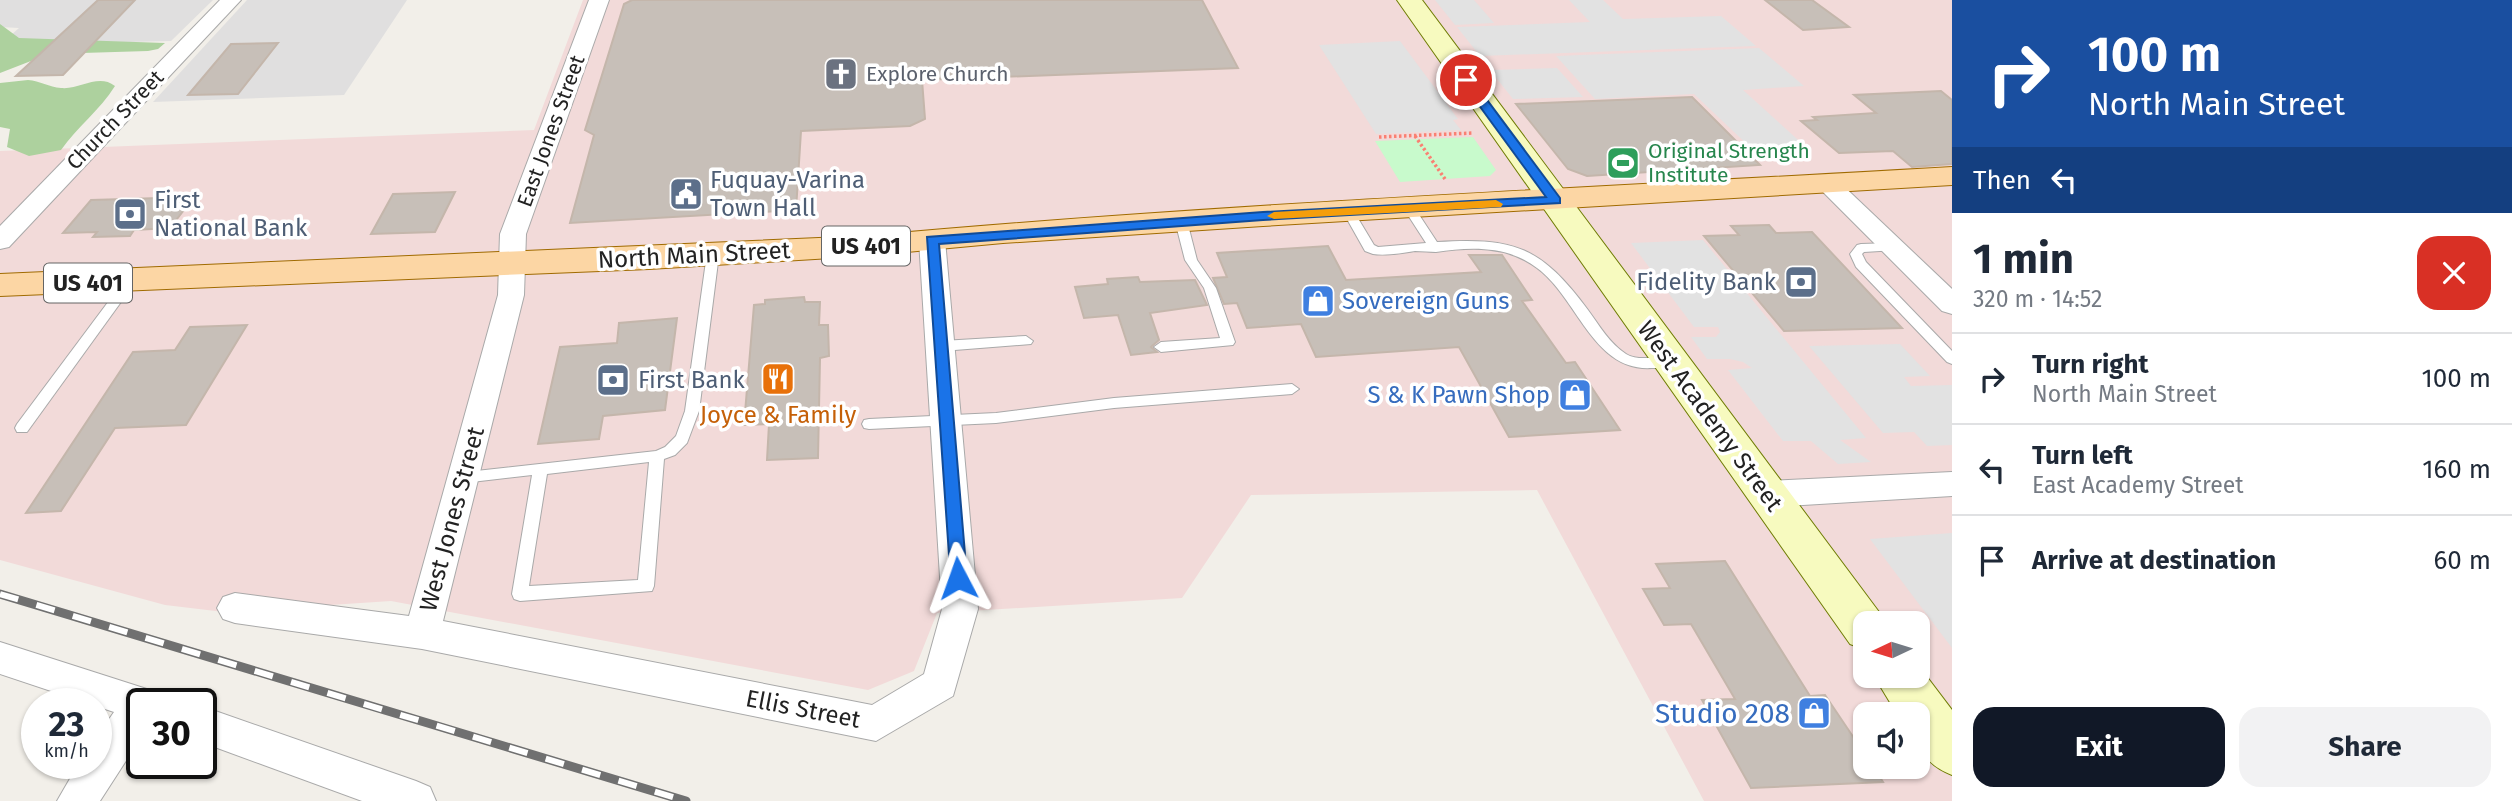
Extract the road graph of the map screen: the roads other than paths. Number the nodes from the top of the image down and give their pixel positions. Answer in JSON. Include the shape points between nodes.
{"nodes":[{"id":1,"x":231,"y":0,"type":"edge"},
{"id":2,"x":599,"y":0,"type":"edge"},
{"id":3,"x":1409,"y":0,"type":"edge"},
{"id":4,"x":1952,"y":176,"type":"edge"},
{"id":5,"x":1827,"y":183,"type":"junction"},
{"id":6,"x":1555,"y":201,"type":"junction"},
{"id":7,"x":1410,"y":209,"type":"junction"},
{"id":8,"x":1349,"y":212,"type":"junction"},
{"id":9,"x":1181,"y":221,"type":"junction"},
{"id":10,"x":932,"y":240,"type":"junction"},
{"id":11,"x":0,"y":241,"type":"edge"},
{"id":12,"x":1892,"y":247,"type":"junction"},
{"id":13,"x":1434,"y":248,"type":"junction"},
{"id":14,"x":713,"y":254,"type":"junction"},
{"id":15,"x":512,"y":263,"type":"junction"},
{"id":16,"x":130,"y":281,"type":"junction"},
{"id":17,"x":0,"y":285,"type":"edge"},
{"id":18,"x":1952,"y":304,"type":"edge"},
{"id":19,"x":1026,"y":341,"type":"dead end"},
{"id":20,"x":942,"y":346,"type":"junction"},
{"id":21,"x":1161,"y":347,"type":"dead end"},
{"id":22,"x":1952,"y":359,"type":"edge"},
{"id":23,"x":1670,"y":362,"type":"junction"},
{"id":24,"x":1292,"y":389,"type":"dead end"},
{"id":25,"x":947,"y":419,"type":"junction"},
{"id":26,"x":869,"y":425,"type":"dead end"},
{"id":27,"x":22,"y":428,"type":"dead end"},
{"id":28,"x":657,"y":456,"type":"junction"},
{"id":29,"x":540,"y":469,"type":"junction"},
{"id":30,"x":463,"y":477,"type":"junction"},
{"id":31,"x":1952,"y":484,"type":"edge"},
{"id":32,"x":1768,"y":494,"type":"junction"},
{"id":33,"x":236,"y":608,"type":"dead end"},
{"id":34,"x":1853,"y":612,"type":"edge"},
{"id":35,"x":422,"y":633,"type":"junction"},
{"id":36,"x":0,"y":658,"type":"edge"},
{"id":37,"x":1907,"y":688,"type":"edge"},
{"id":38,"x":126,"y":698,"type":"edge"},
{"id":39,"x":126,"y":728,"type":"edge"},
{"id":40,"x":217,"y":730,"type":"edge"},
{"id":41,"x":1952,"y":751,"type":"edge"},
{"id":42,"x":77,"y":801,"type":"edge"},
{"id":43,"x":416,"y":801,"type":"edge"}],
"edges":[{"from":1,"to":11,"type":"street","name":"Church Street"},
{"from":2,"to":15,"type":"street","name":"East Jones Street","via":[[513,234]]},
{"from":3,"to":6,"type":"main road","name":"West Academy Street"},
{"from":4,"to":5,"type":"main road","number":"US 401"},
{"from":5,"to":6,"type":"main road","number":"US 401"},
{"from":5,"to":12,"type":"street"},
{"from":6,"to":7,"type":"main road","name":"North Main Street","number":"US 401"},
{"from":6,"to":23,"type":"main road","name":"West Academy Street"},
{"from":7,"to":8,"type":"main road","name":"North Main Street","number":"US 401"},
{"from":7,"to":13,"type":"lane"},
{"from":8,"to":9,"type":"main road","name":"North Main Street","number":"US 401"},
{"from":8,"to":13,"type":"lane","via":[[1369,248]]},
{"from":9,"to":10,"type":"main road","name":"North Main Street","number":"US 401"},
{"from":9,"to":21,"type":"lane","via":[[1192,260],[1210,288],[1228,342]]},
{"from":10,"to":14,"type":"main road","name":"North Main Street","number":"US 401"},
{"from":10,"to":20,"type":"street","name":"Ellis Street"},
{"from":12,"to":18,"type":"street"},
{"from":12,"to":22,"type":"lane","via":[[1861,248],[1856,254],[1860,264]]},
{"from":13,"to":23,"type":"lane","via":[[1491,245],[1531,257],[1561,281],[1616,355],[1631,363]]},
{"from":14,"to":15,"type":"main road","name":"North Main Street","number":"US 401"},
{"from":14,"to":28,"type":"lane","via":[[692,411],[682,439]]},
{"from":15,"to":16,"type":"main road","name":"North Main Street","number":"US 401"},
{"from":15,"to":30,"type":"street","name":"West Jones Street","via":[[512,295]]},
{"from":16,"to":17,"type":"main road","name":"North Main Street","number":"US 401"},
{"from":16,"to":27,"type":"lane"},
{"from":19,"to":20,"type":"lane"},
{"from":20,"to":25,"type":"street","name":"Ellis Street"},
{"from":23,"to":32,"type":"main road","name":"West Academy Street"},
{"from":24,"to":25,"type":"lane"},
{"from":25,"to":26,"type":"lane"},
{"from":25,"to":35,"type":"street","name":"Ellis Street","via":[[960,610],[940,684],[876,723]]},
{"from":28,"to":29,"type":"lane"},
{"from":28,"to":29,"type":"lane","via":[[646,586],[520,594]]},
{"from":29,"to":30,"type":"lane"},
{"from":30,"to":35,"type":"street","name":"West Jones Street"},
{"from":31,"to":32,"type":"street"},
{"from":32,"to":34,"type":"main road","name":"West Academy Street"},
{"from":33,"to":35,"type":"street","name":"West Jones Street"},
{"from":36,"to":38,"type":"street"},
{"from":37,"to":41,"type":"main road"},
{"from":39,"to":42,"type":"street"},
{"from":40,"to":43,"type":"street"}]}
